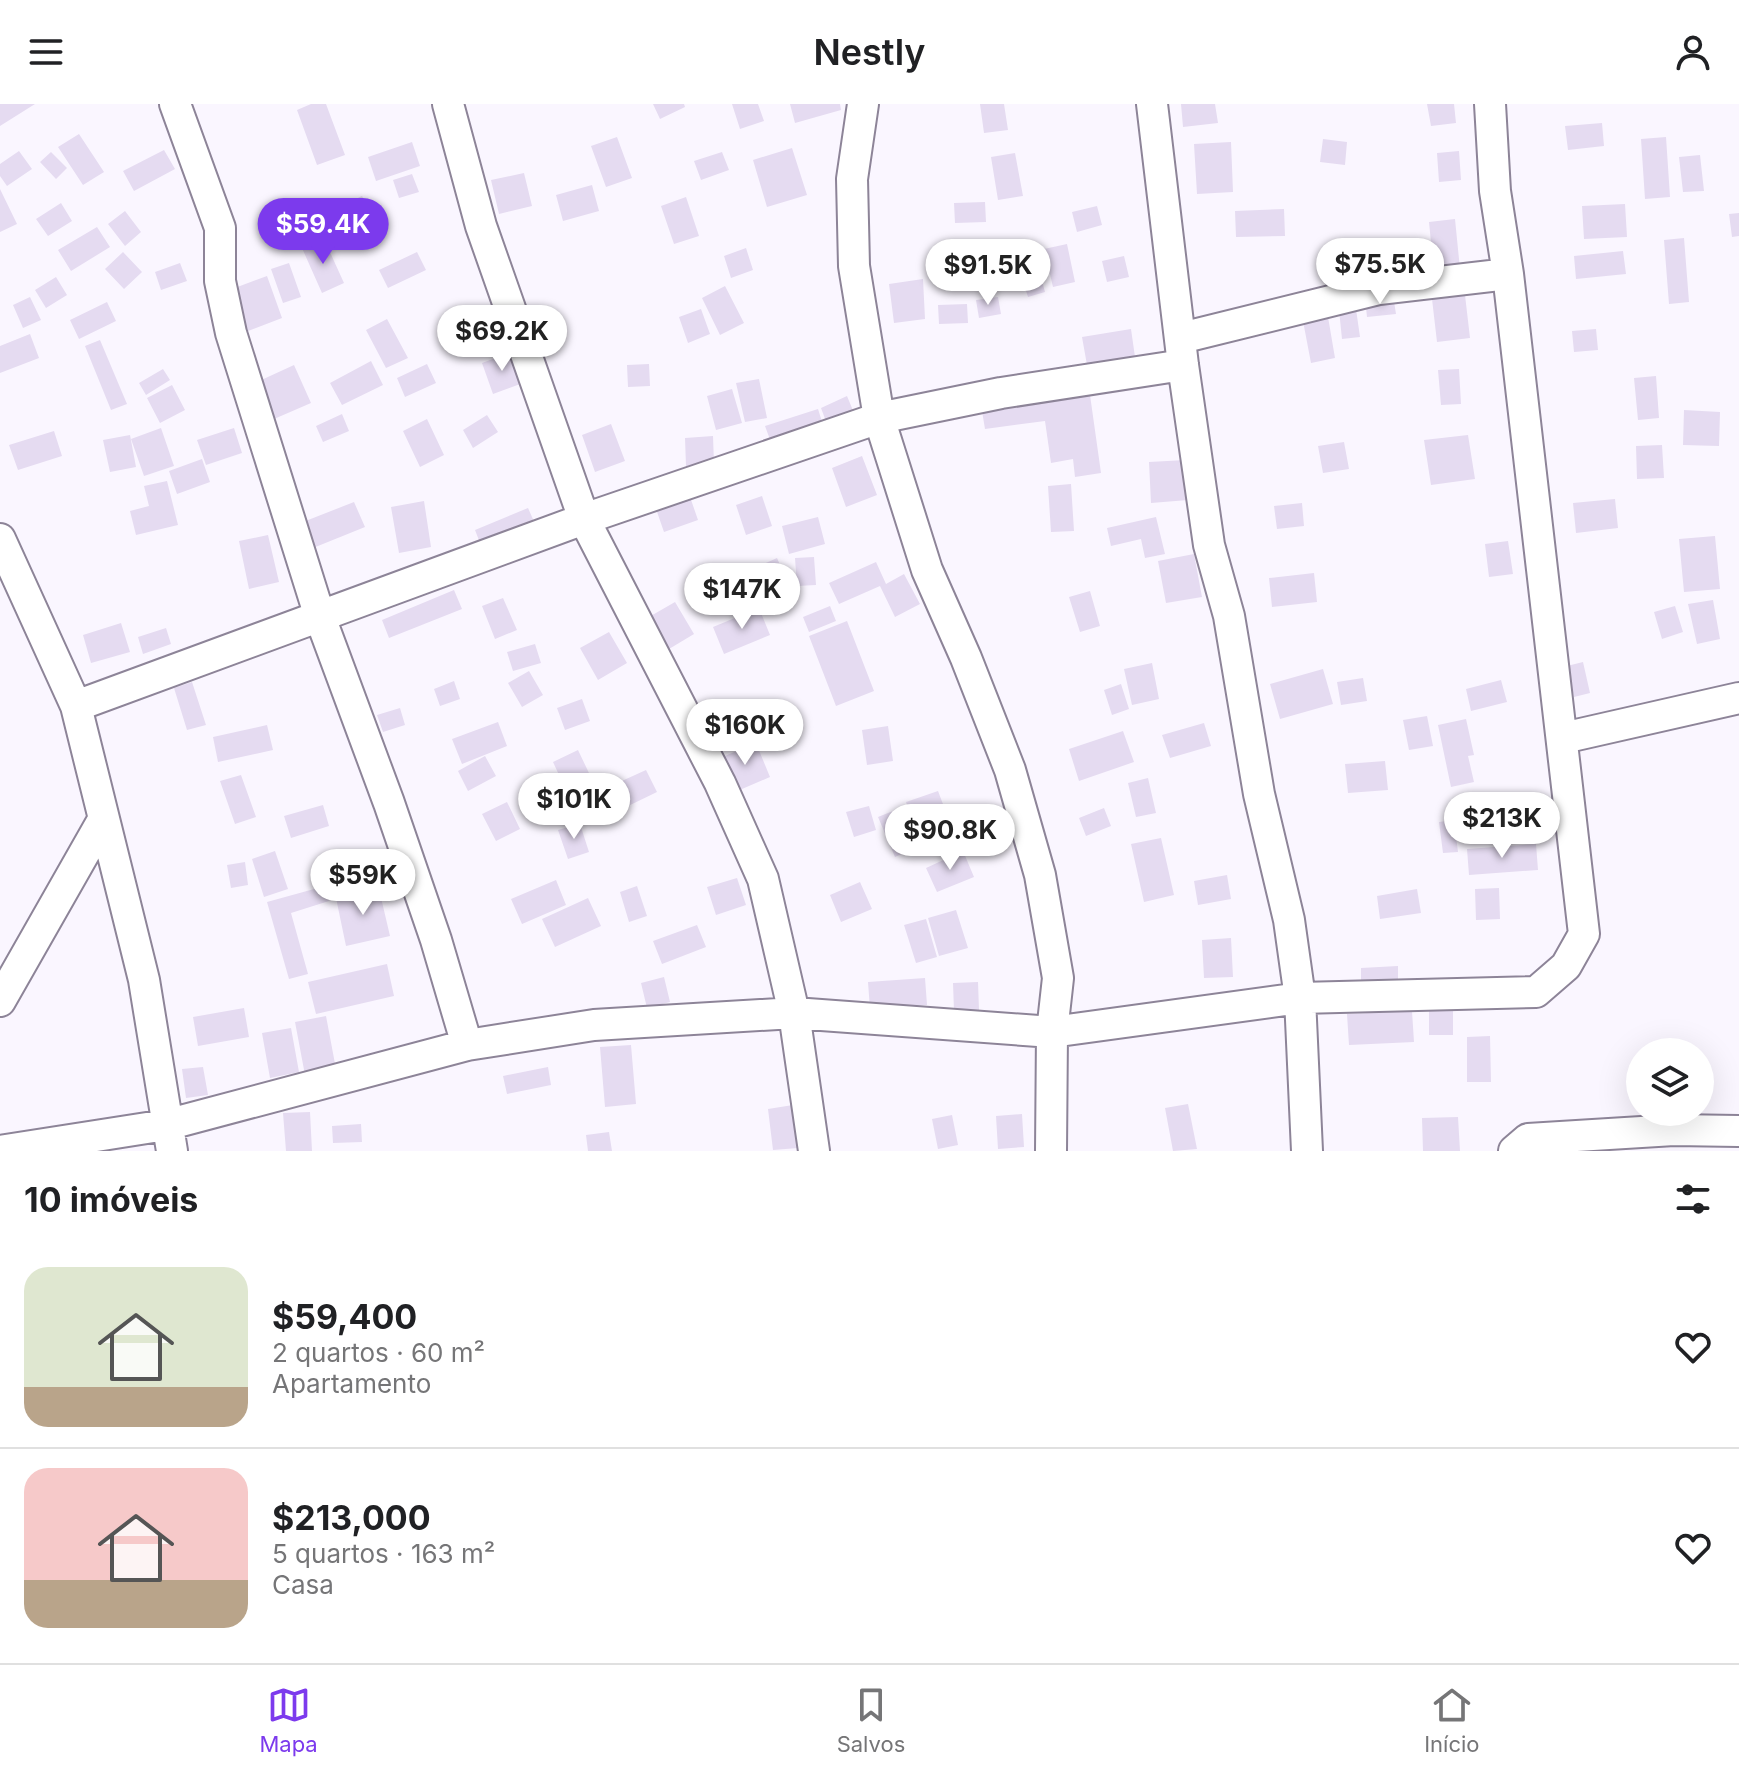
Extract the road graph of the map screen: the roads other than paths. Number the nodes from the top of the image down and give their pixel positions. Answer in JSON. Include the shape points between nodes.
{"nodes":[{"id":1,"x":175,"y":104,"type":"edge"},
{"id":2,"x":448,"y":104,"type":"edge"},
{"id":3,"x":863,"y":104,"type":"edge"},
{"id":4,"x":1152,"y":104,"type":"edge"},
{"id":5,"x":1490,"y":104,"type":"edge"},
{"id":6,"x":1508,"y":274,"type":"junction"},
{"id":7,"x":1182,"y":352,"type":"junction"},
{"id":8,"x":879,"y":418,"type":"junction"},
{"id":9,"x":584,"y":519,"type":"junction"},
{"id":10,"x":0,"y":539,"type":"edge"},
{"id":11,"x":320,"y":617,"type":"junction"},
{"id":12,"x":1739,"y":698,"type":"edge"},
{"id":13,"x":76,"y":706,"type":"junction"},
{"id":14,"x":1563,"y":738,"type":"junction"},
{"id":15,"x":103,"y":820,"type":"junction"},
{"id":16,"x":1300,"y":998,"type":"junction"},
{"id":17,"x":0,"y":1001,"type":"edge"},
{"id":18,"x":794,"y":1013,"type":"junction"},
{"id":19,"x":1052,"y":1032,"type":"junction"},
{"id":20,"x":467,"y":1045,"type":"junction"},
{"id":21,"x":1739,"y":1131,"type":"edge"},
{"id":22,"x":169,"y":1138,"type":"edge"},
{"id":23,"x":0,"y":1151,"type":"edge"},
{"id":24,"x":814,"y":1151,"type":"edge"},
{"id":25,"x":1051,"y":1151,"type":"edge"},
{"id":26,"x":1307,"y":1151,"type":"edge"},
{"id":27,"x":1514,"y":1151,"type":"edge"}],
"edges":[{"from":1,"to":11,"type":"street","via":[[220,228],[220,281],[231,333]]},
{"from":2,"to":9,"type":"street","via":[[481,226]]},
{"from":3,"to":8,"type":"street","via":[[852,179],[854,266]]},
{"from":4,"to":7,"type":"street"},
{"from":5,"to":6,"type":"street","via":[[1495,191]]},
{"from":6,"to":7,"type":"street","via":[[1379,289]]},
{"from":6,"to":14,"type":"street"},
{"from":7,"to":8,"type":"street"},
{"from":7,"to":16,"type":"street","via":[[1209,545],[1229,616]]},
{"from":8,"to":9,"type":"street"},
{"from":8,"to":19,"type":"street","via":[[927,570],[1010,770],[1032,845],[1058,978]]},
{"from":9,"to":11,"type":"street"},
{"from":9,"to":18,"type":"street","via":[[720,783],[763,879]]},
{"from":10,"to":13,"type":"street"},
{"from":11,"to":13,"type":"street"},
{"from":11,"to":20,"type":"street","via":[[408,858]]},
{"from":12,"to":14,"type":"street"},
{"from":13,"to":15,"type":"street"},
{"from":14,"to":16,"type":"street","via":[[1584,934],[1566,966],[1536,992]]},
{"from":15,"to":17,"type":"street"},
{"from":15,"to":22,"type":"street","via":[[144,980]]},
{"from":16,"to":19,"type":"street"},
{"from":16,"to":26,"type":"street"},
{"from":18,"to":19,"type":"street"},
{"from":18,"to":20,"type":"street","via":[[594,1025]]},
{"from":18,"to":24,"type":"street"},
{"from":19,"to":25,"type":"street"},
{"from":20,"to":22,"type":"street"},
{"from":21,"to":27,"type":"street","via":[[1528,1139]]},
{"from":22,"to":23,"type":"street"}]}
